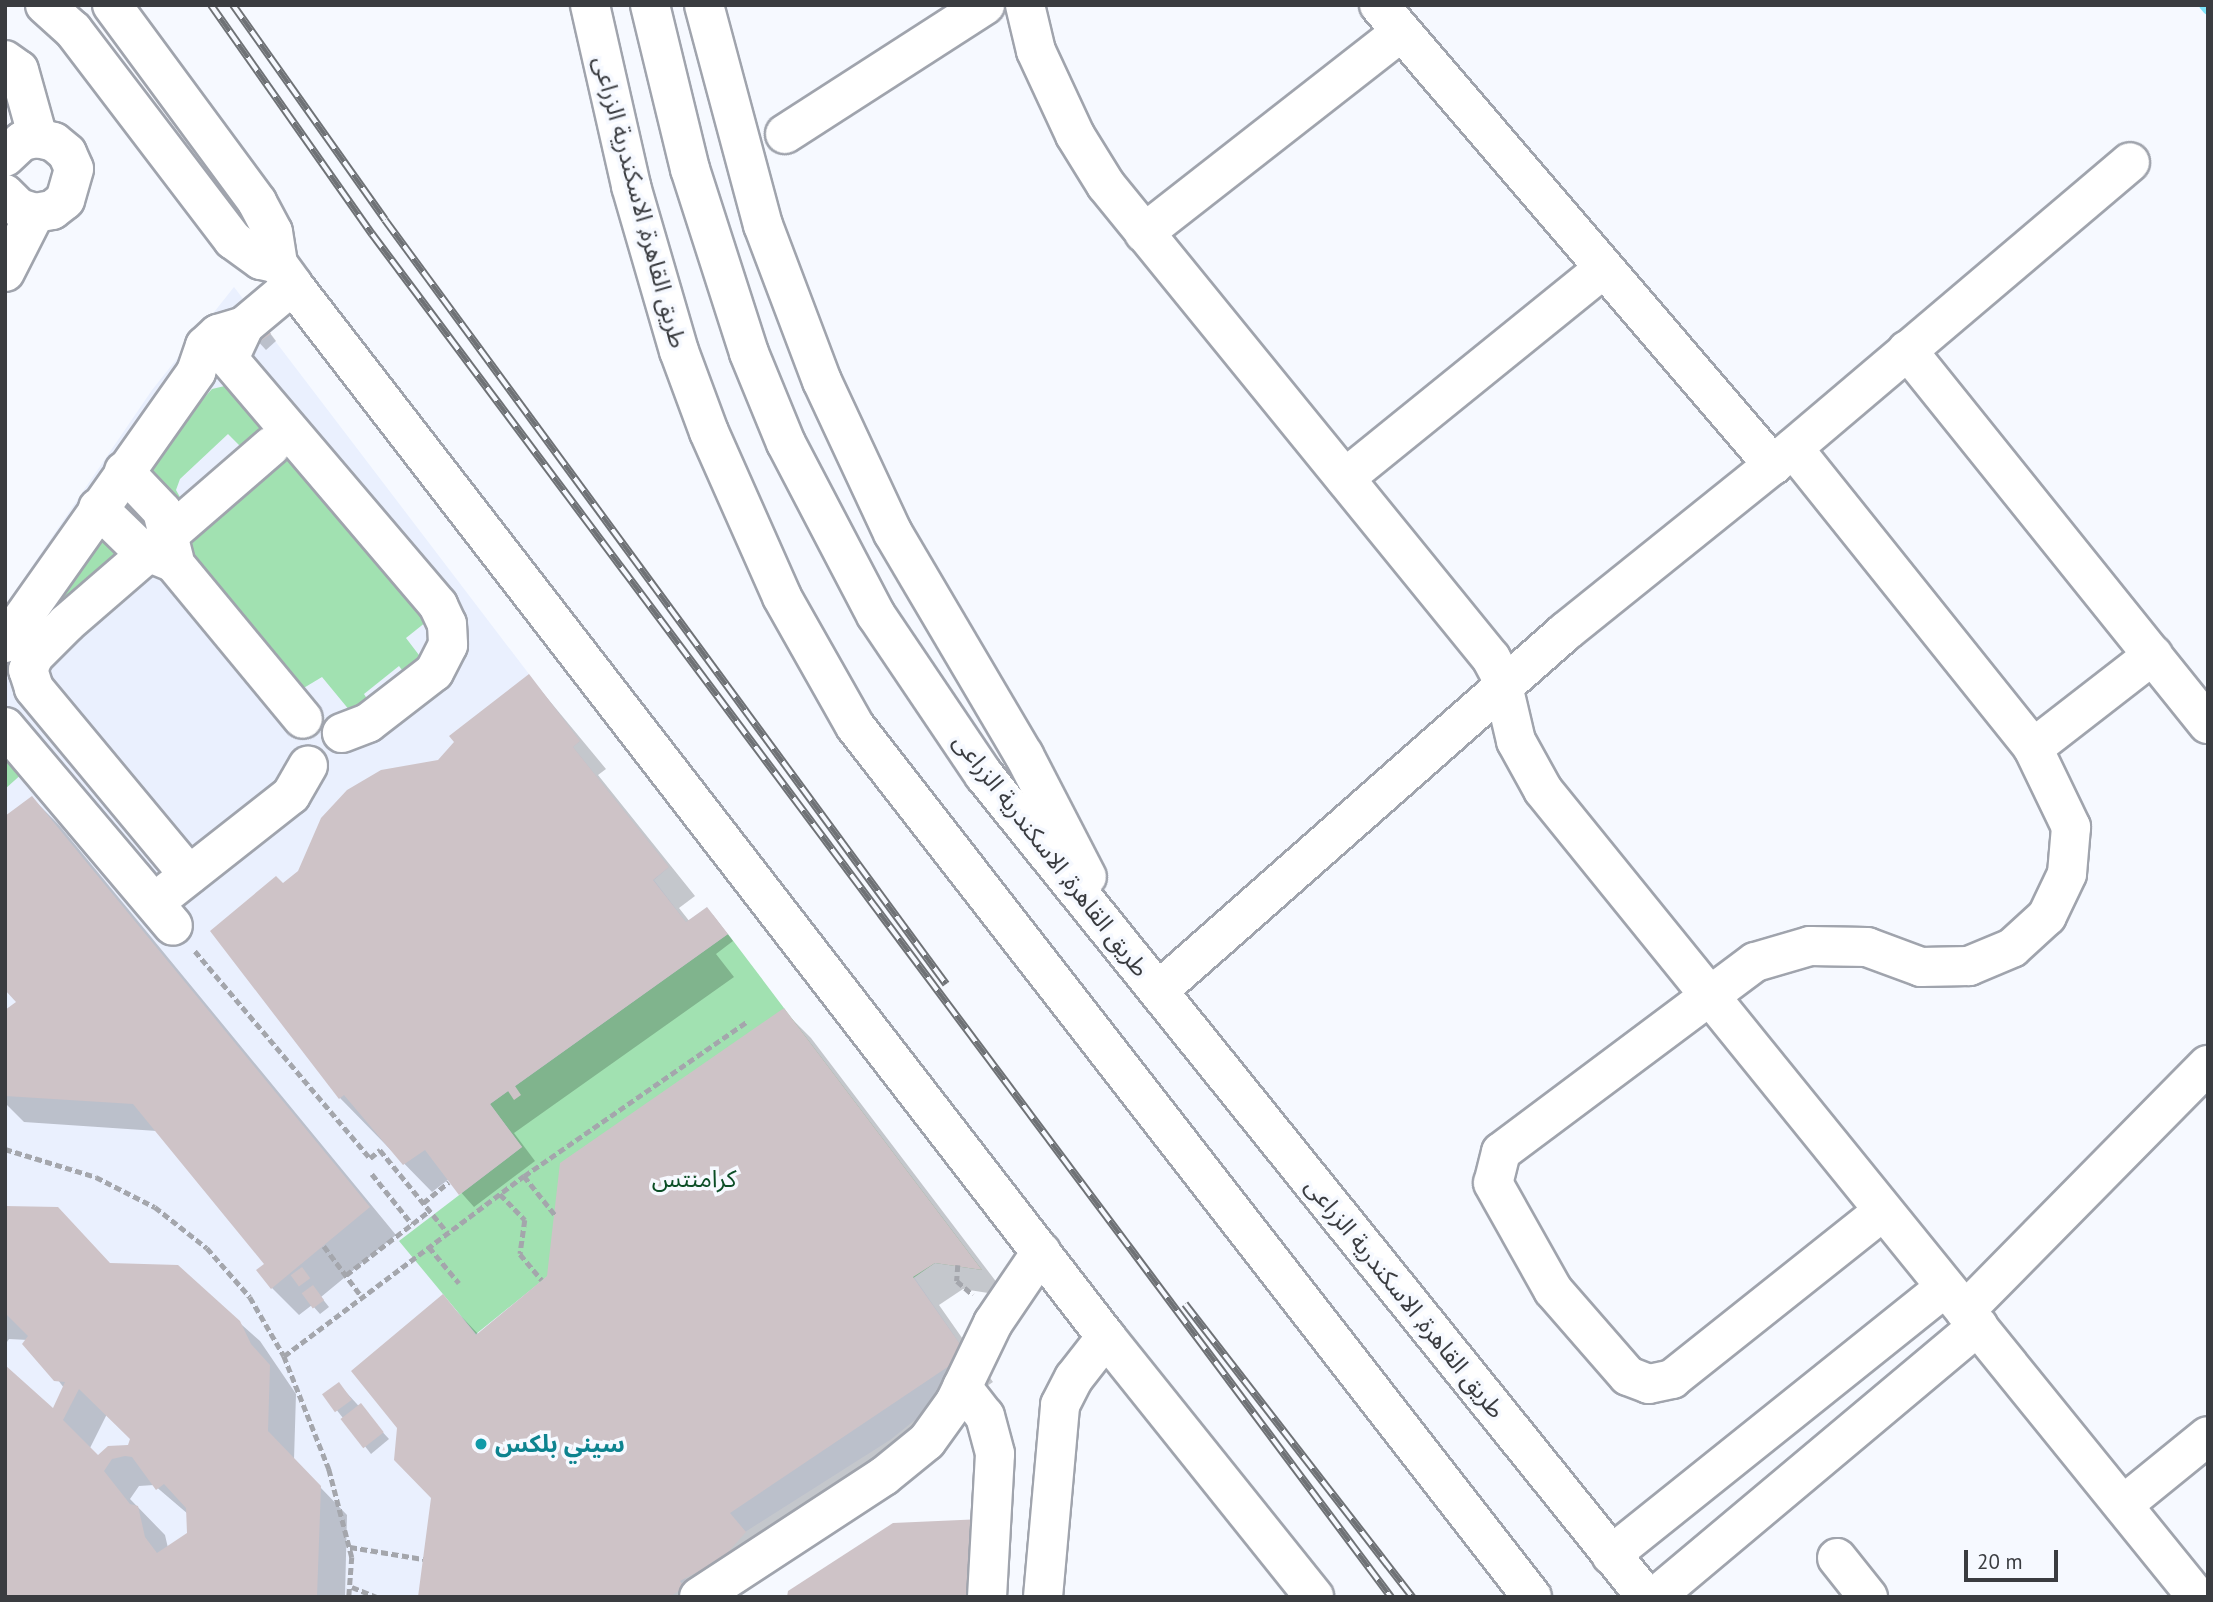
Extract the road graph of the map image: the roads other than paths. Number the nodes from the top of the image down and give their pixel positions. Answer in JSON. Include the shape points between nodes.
{"nodes":[{"id":1,"x":45,"y":5,"type":"edge"},
{"id":2,"x":112,"y":5,"type":"edge"},
{"id":3,"x":590,"y":5,"type":"edge"},
{"id":4,"x":650,"y":5,"type":"edge"},
{"id":5,"x":704,"y":5,"type":"edge"},
{"id":6,"x":985,"y":5,"type":"edge"},
{"id":7,"x":1025,"y":5,"type":"edge"},
{"id":8,"x":1390,"y":19,"type":"edge"},
{"id":9,"x":5,"y":61,"type":"edge"},
{"id":10,"x":203,"y":129,"type":"junction"},
{"id":11,"x":785,"y":134,"type":"dead end"},
{"id":12,"x":38,"y":138,"type":"junction"},
{"id":13,"x":167,"y":153,"type":"junction"},
{"id":14,"x":5,"y":157,"type":"edge"},
{"id":15,"x":2130,"y":162,"type":"dead end"},
{"id":16,"x":20,"y":203,"type":"edge"},
{"id":17,"x":1144,"y":233,"type":"junction"},
{"id":18,"x":1604,"y":268,"type":"junction"},
{"id":19,"x":5,"y":272,"type":"edge"},
{"id":20,"x":286,"y":275,"type":"junction"},
{"id":21,"x":222,"y":351,"type":"junction"},
{"id":22,"x":1907,"y":351,"type":"junction"},
{"id":23,"x":271,"y":446,"type":"dead end"},
{"id":24,"x":1783,"y":456,"type":"junction"},
{"id":25,"x":124,"y":471,"type":"junction"},
{"id":26,"x":1345,"y":478,"type":"junction"},
{"id":27,"x":98,"y":508,"type":"junction"},
{"id":28,"x":164,"y":550,"type":"junction"},
{"id":29,"x":5,"y":643,"type":"edge"},
{"id":30,"x":2153,"y":655,"type":"junction"},
{"id":31,"x":1503,"y":690,"type":"junction"},
{"id":32,"x":303,"y":719,"type":"junction"},
{"id":33,"x":2208,"y":724,"type":"edge"},
{"id":34,"x":5,"y":727,"type":"edge"},
{"id":35,"x":342,"y":733,"type":"junction"},
{"id":36,"x":2033,"y":748,"type":"junction"},
{"id":37,"x":308,"y":765,"type":"junction"},
{"id":38,"x":189,"y":875,"type":"junction"},
{"id":39,"x":1121,"y":944,"type":"junction"},
{"id":40,"x":1158,"y":991,"type":"junction"},
{"id":41,"x":1708,"y":996,"type":"junction"},
{"id":42,"x":2208,"y":1065,"type":"edge"},
{"id":43,"x":1883,"y":1211,"type":"junction"},
{"id":44,"x":1048,"y":1260,"type":"junction"},
{"id":45,"x":1962,"y":1308,"type":"junction"},
{"id":46,"x":1106,"y":1337,"type":"junction"},
{"id":47,"x":970,"y":1396,"type":"junction"},
{"id":48,"x":2208,"y":1436,"type":"edge"},
{"id":49,"x":2123,"y":1505,"type":"junction"},
{"id":50,"x":1611,"y":1555,"type":"junction"},
{"id":51,"x":1837,"y":1558,"type":"dead end"},
{"id":52,"x":2189,"y":1594,"type":"edge"},
{"id":53,"x":699,"y":1597,"type":"edge"},
{"id":54,"x":735,"y":1597,"type":"edge"},
{"id":55,"x":987,"y":1597,"type":"edge"},
{"id":56,"x":1043,"y":1597,"type":"edge"},
{"id":57,"x":1314,"y":1597,"type":"edge"},
{"id":58,"x":1532,"y":1597,"type":"edge"},
{"id":59,"x":1646,"y":1597,"type":"edge"},
{"id":60,"x":1655,"y":1597,"type":"edge"},
{"id":61,"x":1868,"y":1597,"type":"edge"}],
"edges":[{"from":1,"to":13,"type":"main road","via":[[73,30]]},
{"from":2,"to":10,"type":"main road"},
{"from":3,"to":58,"type":"main road","name":"طريق القاهرة, الاسكندرية الزراعى","via":[[653,269],[683,363],[782,597],[855,726]]},
{"from":4,"to":39,"type":"main road","name":"طريق القاهرة, الاسكندرية الزراعى","via":[[718,262],[786,443],[829,530],[928,696],[984,775]]},
{"from":5,"to":39,"type":"main road","via":[[764,225],[822,381],[893,533],[1024,755]]},
{"from":6,"to":11,"type":"main road"},
{"from":7,"to":17,"type":"main road","via":[[1036,51],[1075,135]]},
{"from":8,"to":17,"type":"main road"},
{"from":8,"to":18,"type":"main road"},
{"from":9,"to":12,"type":"main road","via":[[19,70]]},
{"from":10,"to":13,"type":"main road"},
{"from":10,"to":20,"type":"main road","via":[[266,216]]},
{"from":12,"to":14,"type":"main road","via":[[22,141]]},
{"from":12,"to":16,"type":"main road","via":[[54,142],[67,153],[74,169],[65,200],[52,210]]},
{"from":13,"to":20,"type":"main road","via":[[233,240]]},
{"from":15,"to":22,"type":"main road"},
{"from":16,"to":19,"type":"main road"},
{"from":17,"to":26,"type":"main road"},
{"from":18,"to":24,"type":"main road"},
{"from":18,"to":26,"type":"main road"},
{"from":20,"to":21,"type":"main road"},
{"from":20,"to":44,"type":"main road"},
{"from":21,"to":25,"type":"main road"},
{"from":21,"to":35,"type":"main road","via":[[438,605],[447,624],[448,645],[434,672],[368,723]]},
{"from":22,"to":24,"type":"main road"},
{"from":22,"to":30,"type":"main road"},
{"from":23,"to":28,"type":"main road"},
{"from":24,"to":31,"type":"main road","via":[[1634,573]]},
{"from":24,"to":36,"type":"main road"},
{"from":25,"to":27,"type":"main road"},
{"from":25,"to":28,"type":"main road","via":[[155,501]]},
{"from":26,"to":31,"type":"main road","via":[[1491,658]]},
{"from":27,"to":28,"type":"main road"},
{"from":27,"to":29,"type":"main road"},
{"from":28,"to":32,"type":"main road"},
{"from":28,"to":38,"type":"main road","via":[[34,656],[28,675]]},
{"from":30,"to":33,"type":"main road"},
{"from":30,"to":36,"type":"main road"},
{"from":31,"to":40,"type":"main road"},
{"from":31,"to":41,"type":"main road","via":[[1516,741],[1535,779]]},
{"from":32,"to":35,"type":"main road","via":[[331,718]]},
{"from":32,"to":37,"type":"main road","via":[[296,725],[291,744]]},
{"from":34,"to":38,"type":"main road","via":[[164,914]]},
{"from":35,"to":37,"type":"main road","via":[[335,760],[317,767]]},
{"from":36,"to":41,"type":"main road","via":[[2071,827],[2067,874],[2047,916],[2012,948],[1969,966],[1921,967],[1867,947],[1810,946],[1755,962]]},
{"from":37,"to":38,"type":"main road","via":[[291,795]]},
{"from":39,"to":40,"type":"main road","name":"طريق القاهرة, الاسكندرية الزراعى"},
{"from":40,"to":50,"type":"main road","name":"طريق القاهرة, الاسكندرية الزراعى"},
{"from":41,"to":43,"type":"main road"},
{"from":41,"to":43,"type":"main road","via":[[1501,1152],[1495,1162],[1496,1192],[1522,1242],[1589,1335],[1638,1381],[1672,1379]]},
{"from":42,"to":45,"type":"main road"},
{"from":43,"to":45,"type":"main road"},
{"from":44,"to":46,"type":"main road"},
{"from":44,"to":47,"type":"main road","via":[[993,1323]]},
{"from":45,"to":49,"type":"main road"},
{"from":45,"to":50,"type":"main road"},
{"from":45,"to":60,"type":"main road"},
{"from":46,"to":56,"type":"main road","via":[[1074,1378],[1060,1405]]},
{"from":46,"to":57,"type":"main road"},
{"from":47,"to":53,"type":"main road","via":[[907,1459]]},
{"from":47,"to":54,"type":"main road","via":[[955,1442],[922,1472]]},
{"from":47,"to":55,"type":"main road","via":[[990,1428],[995,1454]]},
{"from":48,"to":49,"type":"main road"},
{"from":49,"to":52,"type":"main road"},
{"from":50,"to":59,"type":"main road","name":"طريق القاهرة, الاسكندرية الزراعى"},
{"from":51,"to":61,"type":"main road"}]}
